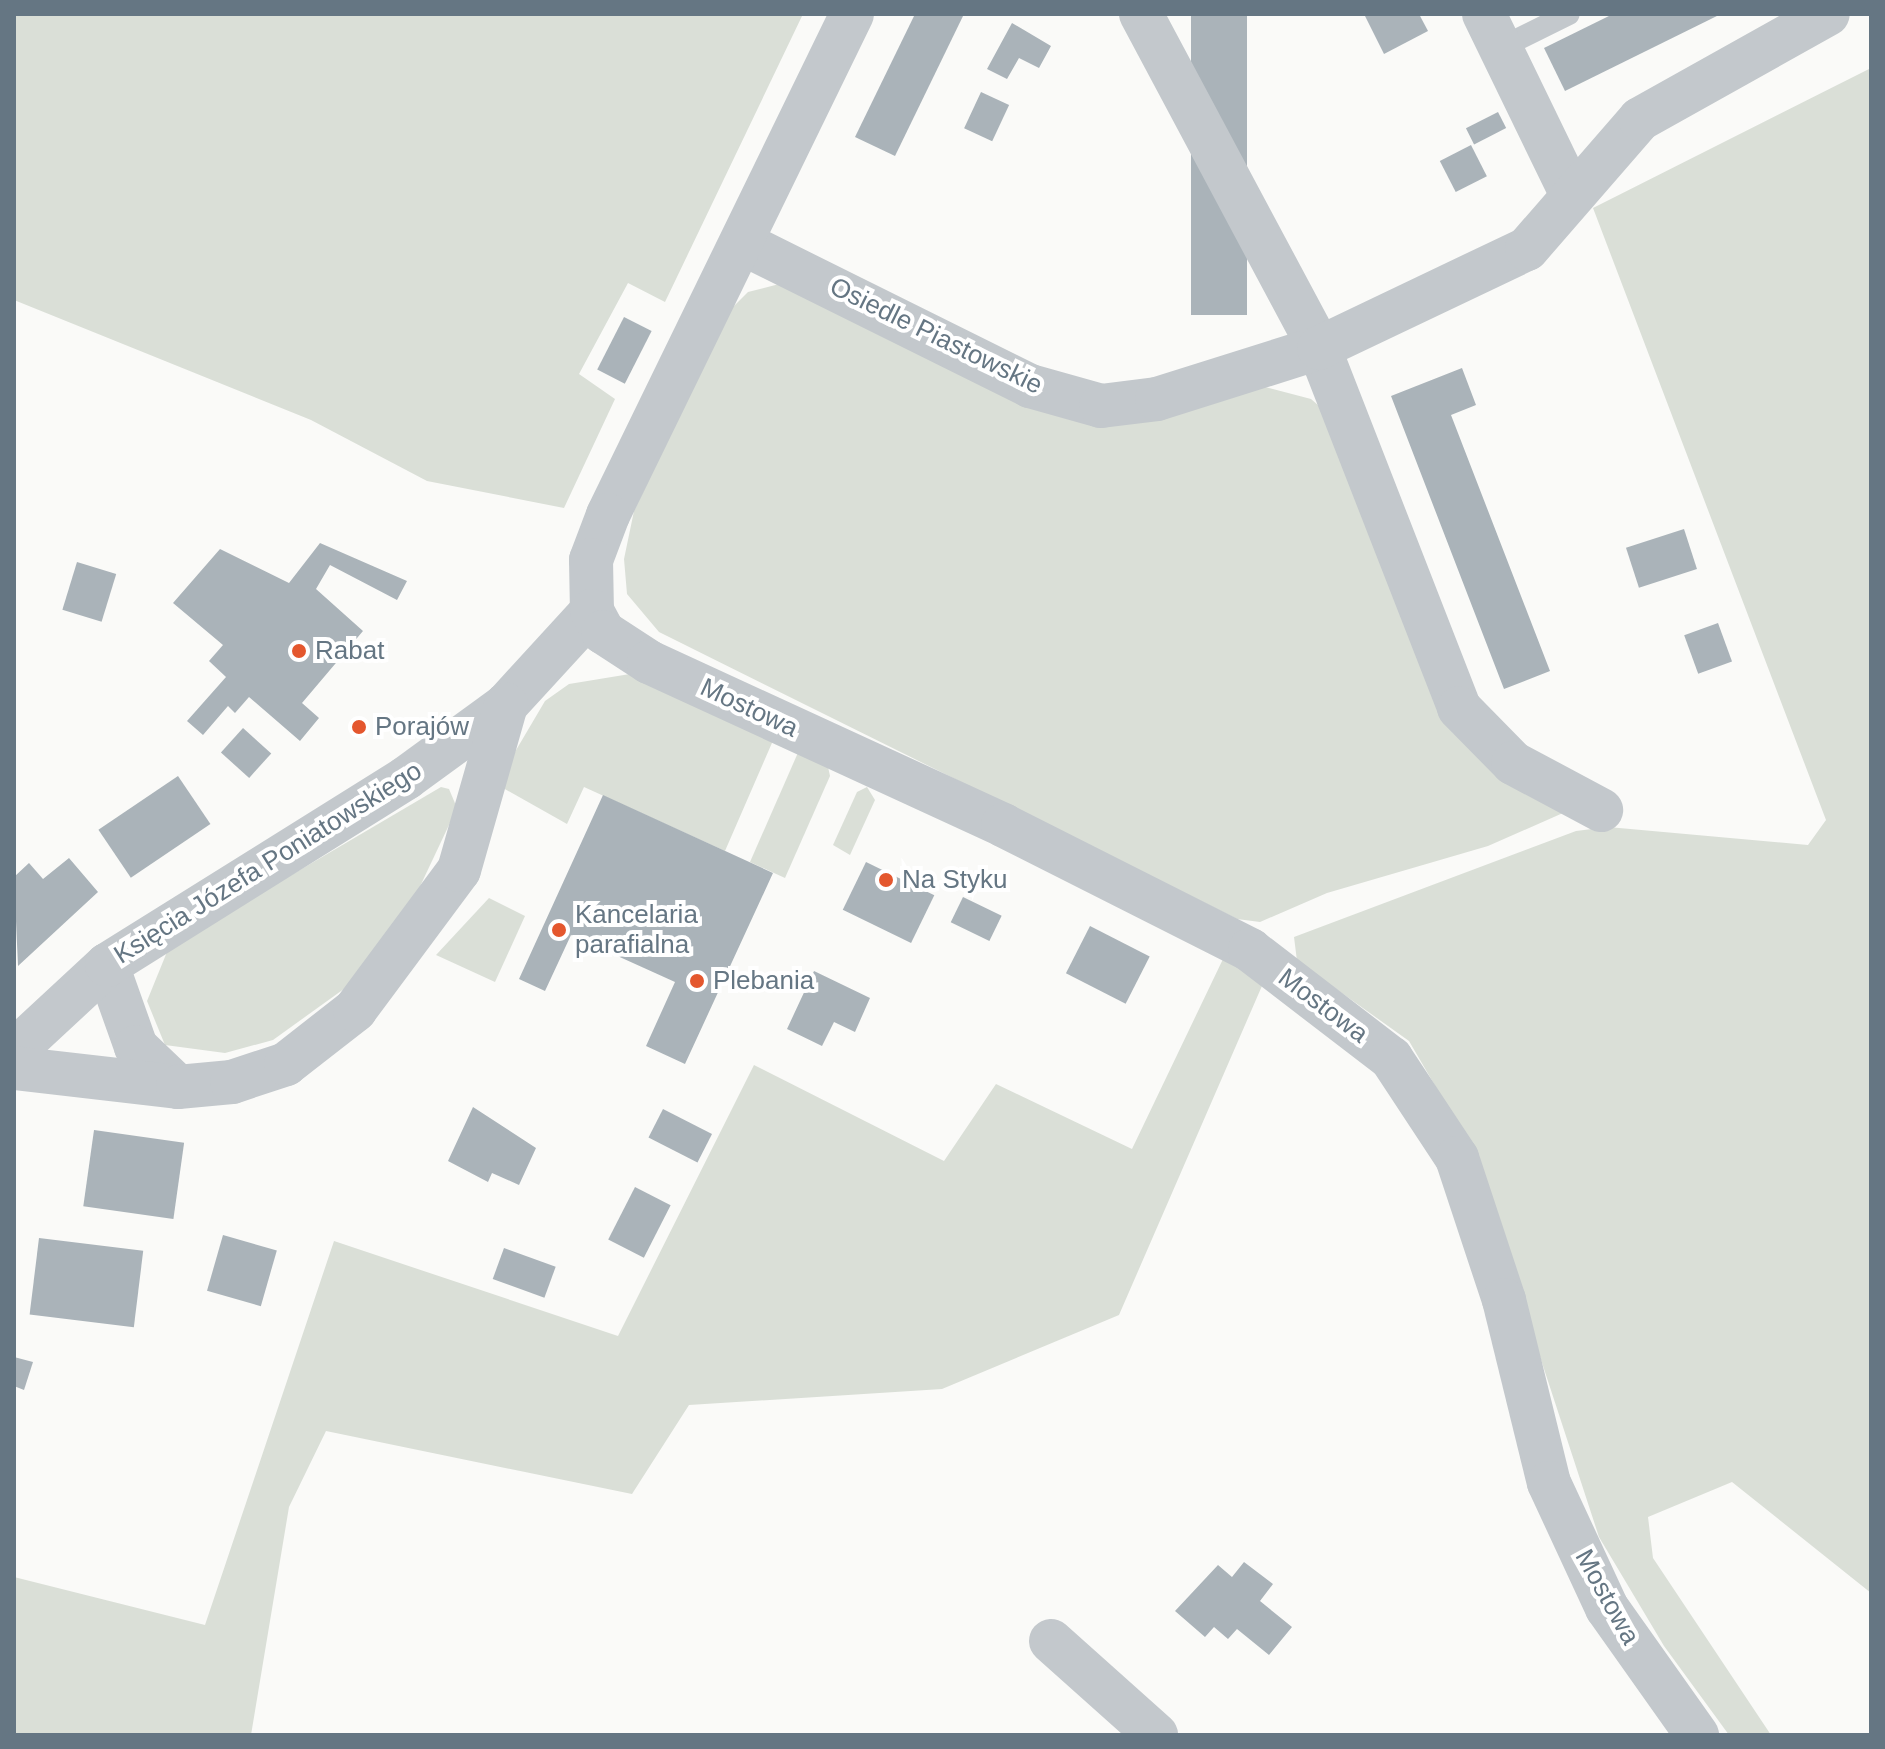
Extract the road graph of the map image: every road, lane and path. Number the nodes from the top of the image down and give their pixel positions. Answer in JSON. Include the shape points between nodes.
{"nodes":[{"id":1,"x":852,"y":14,"type":"edge"},
{"id":2,"x":1141,"y":14,"type":"edge"},
{"id":3,"x":1569,"y":14,"type":"edge"},
{"id":4,"x":1820,"y":16,"type":"edge"},
{"id":5,"x":1494,"y":30,"type":"edge"},
{"id":6,"x":1571,"y":193,"type":"junction"},
{"id":7,"x":742,"y":243,"type":"junction"},
{"id":8,"x":1319,"y":348,"type":"junction"},
{"id":9,"x":592,"y":611,"type":"junction"},
{"id":10,"x":506,"y":705,"type":"junction"},
{"id":11,"x":1601,"y":810,"type":"dead end"},
{"id":12,"x":107,"y":965,"type":"junction"},
{"id":13,"x":14,"y":1051,"type":"edge"},
{"id":14,"x":14,"y":1068,"type":"edge"},
{"id":15,"x":178,"y":1087,"type":"junction"},
{"id":16,"x":1051,"y":1641,"type":"dead end"},
{"id":17,"x":1156,"y":1735,"type":"edge"},
{"id":18,"x":1697,"y":1735,"type":"edge"}],
"edges":[{"from":1,"to":7,"type":"street"},
{"from":2,"to":8,"type":"street"},
{"from":3,"to":5,"type":"lane"},
{"from":4,"to":6,"type":"street","name":"Osiedle Piastowskie","via":[[1640,119]]},
{"from":5,"to":6,"type":"street"},
{"from":6,"to":8,"type":"street","name":"Osiedle Piastowskie","via":[[1527,249]]},
{"from":7,"to":8,"type":"street","name":"Osiedle Piastowskie","via":[[1030,386],[1101,406],[1214,386]]},
{"from":7,"to":9,"type":"street","via":[[608,515],[591,560]]},
{"from":8,"to":11,"type":"street","via":[[1459,708],[1513,763]]},
{"from":9,"to":10,"type":"street","name":"Księcia Józefa Poniatowskiego"},
{"from":9,"to":18,"type":"street","name":"Mostowa","via":[[603,632],[649,662],[1003,825],[1250,950],[1391,1058],[1457,1158],[1504,1300],[1549,1483],[1607,1608]]},
{"from":10,"to":12,"type":"street","name":"Księcia Józefa Poniatowskiego","via":[[406,778]]},
{"from":10,"to":15,"type":"street","via":[[459,870],[355,1010],[286,1064],[232,1082]]},
{"from":12,"to":13,"type":"street","name":"Księcia Józefa Poniatowskiego"},
{"from":12,"to":15,"type":"street","via":[[136,1047]]},
{"from":14,"to":15,"type":"street"},
{"from":16,"to":17,"type":"street"}]}
